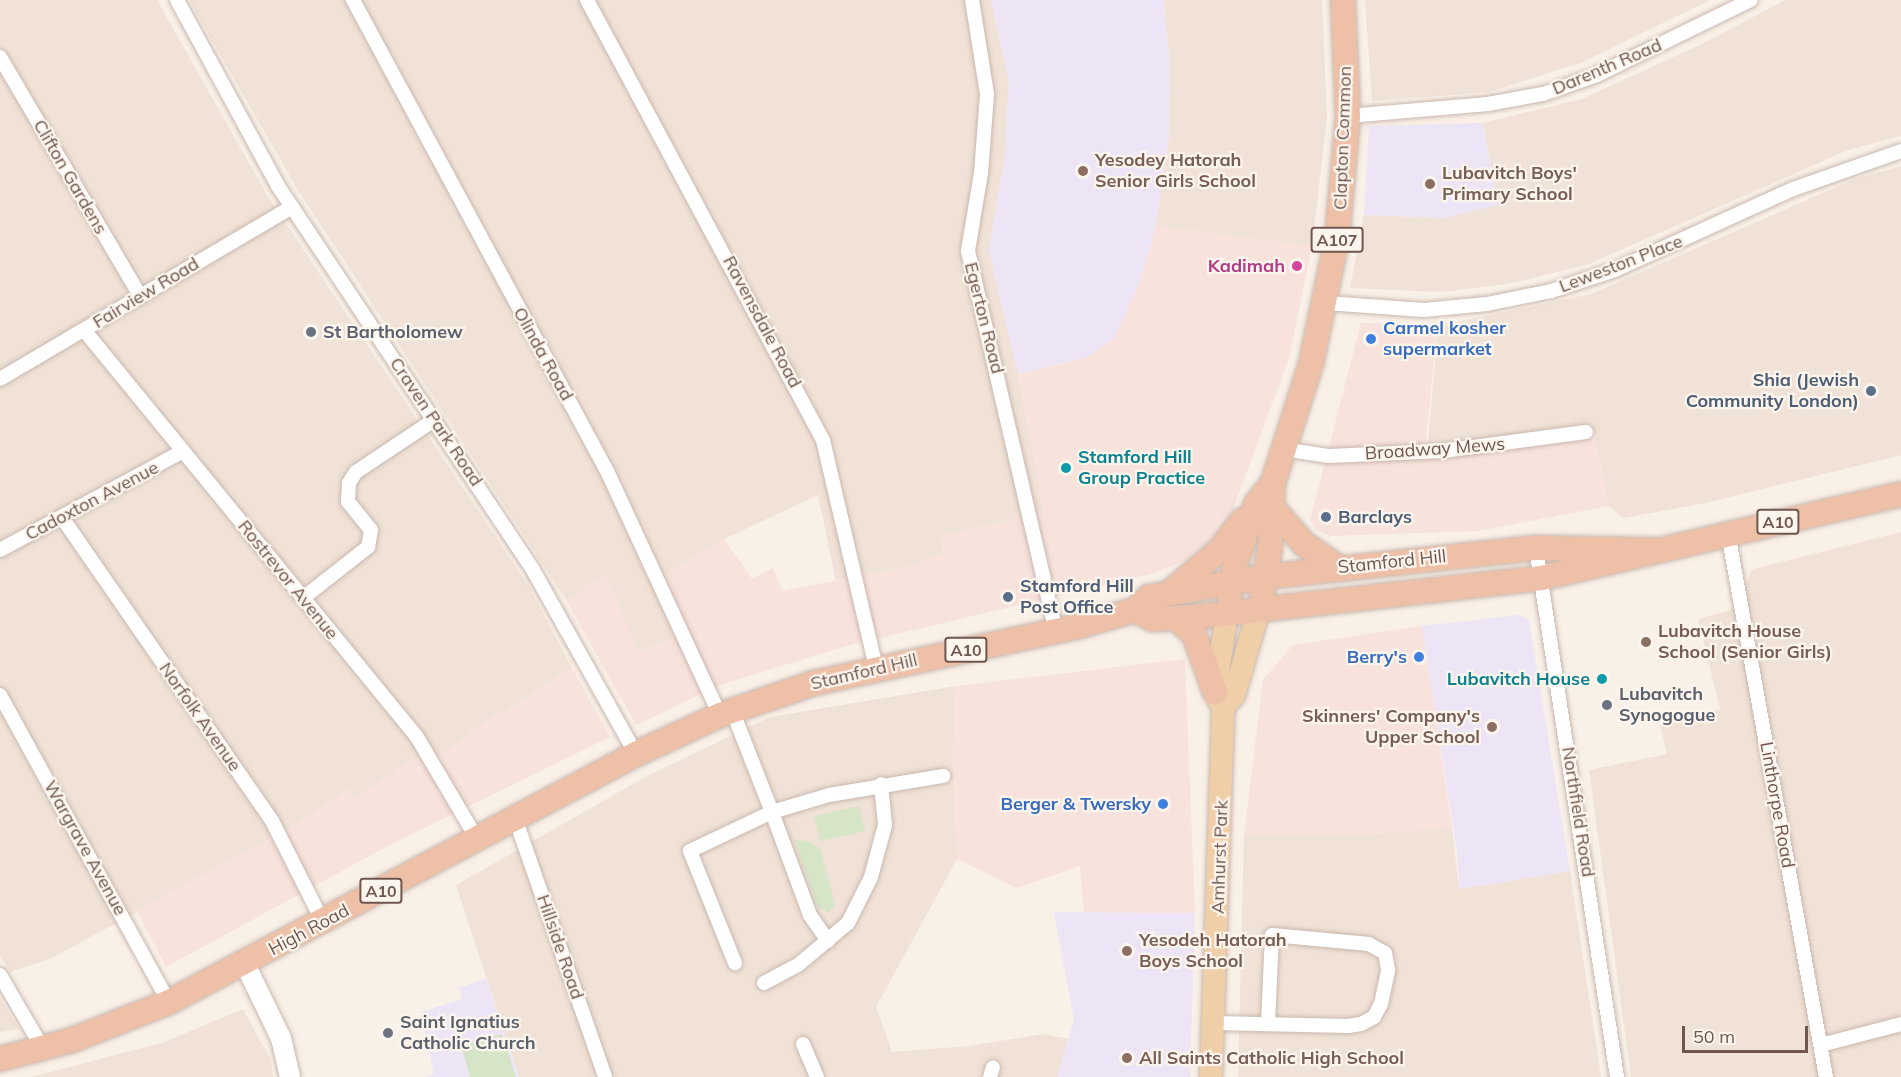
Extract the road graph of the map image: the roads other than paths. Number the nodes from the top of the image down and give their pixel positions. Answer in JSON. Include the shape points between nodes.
{"nodes":[{"id":1,"x":177,"y":0,"type":"edge"},
{"id":2,"x":353,"y":0,"type":"edge"},
{"id":3,"x":587,"y":0,"type":"edge"},
{"id":4,"x":972,"y":0,"type":"edge"},
{"id":5,"x":1343,"y":0,"type":"edge"},
{"id":6,"x":1751,"y":0,"type":"edge"},
{"id":7,"x":0,"y":57,"type":"edge"},
{"id":8,"x":1348,"y":116,"type":"junction"},
{"id":9,"x":1901,"y":151,"type":"edge"},
{"id":10,"x":292,"y":207,"type":"junction"},
{"id":11,"x":140,"y":296,"type":"junction"},
{"id":12,"x":1326,"y":303,"type":"junction"},
{"id":13,"x":84,"y":330,"type":"junction"},
{"id":14,"x":2,"y":372,"type":"edge"},
{"id":15,"x":434,"y":420,"type":"junction"},
{"id":16,"x":1586,"y":432,"type":"dead end"},
{"id":17,"x":1283,"y":449,"type":"junction"},
{"id":18,"x":183,"y":451,"type":"junction"},
{"id":19,"x":1901,"y":494,"type":"edge"},
{"id":20,"x":1264,"y":506,"type":"junction"},
{"id":21,"x":63,"y":519,"type":"junction"},
{"id":22,"x":1728,"y":533,"type":"junction"},
{"id":23,"x":1536,"y":548,"type":"junction"},
{"id":24,"x":1655,"y":549,"type":"junction"},
{"id":25,"x":0,"y":550,"type":"edge"},
{"id":26,"x":1444,"y":557,"type":"junction"},
{"id":27,"x":1339,"y":568,"type":"junction"},
{"id":28,"x":1264,"y":577,"type":"junction"},
{"id":29,"x":1541,"y":578,"type":"junction"},
{"id":30,"x":1231,"y":583,"type":"junction"},
{"id":31,"x":1447,"y":589,"type":"junction"},
{"id":32,"x":1169,"y":593,"type":"junction"},
{"id":33,"x":303,"y":598,"type":"junction"},
{"id":34,"x":1259,"y":609,"type":"junction"},
{"id":35,"x":1135,"y":610,"type":"junction"},
{"id":36,"x":1227,"y":613,"type":"junction"},
{"id":37,"x":1176,"y":618,"type":"junction"},
{"id":38,"x":1056,"y":632,"type":"junction"},
{"id":39,"x":876,"y":668,"type":"junction"},
{"id":40,"x":0,"y":695,"type":"edge"},
{"id":41,"x":1219,"y":700,"type":"junction"},
{"id":42,"x":726,"y":712,"type":"junction"},
{"id":43,"x":636,"y":754,"type":"junction"},
{"id":44,"x":943,"y":776,"type":"dead end"},
{"id":45,"x":881,"y":784,"type":"junction"},
{"id":46,"x":772,"y":812,"type":"junction"},
{"id":47,"x":516,"y":818,"type":"junction"},
{"id":48,"x":477,"y":839,"type":"junction"},
{"id":49,"x":323,"y":922,"type":"junction"},
{"id":50,"x":828,"y":941,"type":"junction"},
{"id":51,"x":735,"y":963,"type":"dead end"},
{"id":52,"x":245,"y":964,"type":"junction"},
{"id":53,"x":0,"y":975,"type":"edge"},
{"id":54,"x":764,"y":983,"type":"dead end"},
{"id":55,"x":169,"y":1002,"type":"junction"},
{"id":56,"x":1214,"y":1023,"type":"junction"},
{"id":57,"x":1268,"y":1024,"type":"junction"},
{"id":58,"x":1901,"y":1024,"type":"edge"},
{"id":59,"x":803,"y":1044,"type":"dead end"},
{"id":60,"x":1821,"y":1045,"type":"junction"},
{"id":61,"x":43,"y":1049,"type":"junction"},
{"id":62,"x":0,"y":1059,"type":"edge"},
{"id":63,"x":290,"y":1077,"type":"edge"},
{"id":64,"x":605,"y":1077,"type":"edge"},
{"id":65,"x":817,"y":1077,"type":"edge"},
{"id":66,"x":1211,"y":1077,"type":"edge"},
{"id":67,"x":1617,"y":1077,"type":"edge"},
{"id":68,"x":1826,"y":1077,"type":"edge"}],
"edges":[{"from":1,"to":10,"type":"street","name":"Craven Park Road"},
{"from":2,"to":42,"type":"street","name":"Olinda Road","via":[[608,473]]},
{"from":3,"to":39,"type":"street","name":"Ravensdale Road","via":[[823,440]]},
{"from":4,"to":38,"type":"street","name":"Egerton Road","via":[[987,94],[981,173],[968,251]]},
{"from":5,"to":8,"type":"highway","name":"Clapton Common","number":"A107"},
{"from":6,"to":8,"type":"street","name":"Darenth Road","via":[[1597,75],[1543,94],[1488,104]]},
{"from":7,"to":11,"type":"street","name":"Clifton Gardens"},
{"from":8,"to":12,"type":"highway","name":"Clapton Common","number":"A107","via":[[1346,169]]},
{"from":9,"to":12,"type":"street","name":"Leweston Place","via":[[1793,189],[1615,270],[1534,296],[1424,310]]},
{"from":10,"to":11,"type":"street","name":"Fairview Road"},
{"from":10,"to":15,"type":"street","name":"Craven Park Road"},
{"from":11,"to":13,"type":"street","name":"Fairview Road"},
{"from":12,"to":17,"type":"highway","name":"Clapton Common","number":"A107"},
{"from":13,"to":14,"type":"street","name":"Fairview Road"},
{"from":13,"to":18,"type":"street","name":"Rostrevor Avenue"},
{"from":15,"to":33,"type":"street","via":[[356,472],[348,502],[371,530],[368,547]]},
{"from":15,"to":43,"type":"street","name":"Craven Park Road","via":[[533,570]]},
{"from":16,"to":17,"type":"street","name":"Broadway Mews","via":[[1443,451],[1329,456]]},
{"from":17,"to":20,"type":"highway","name":"Clapton Common","number":"A107"},
{"from":18,"to":21,"type":"street","name":"Cadoxton Avenue"},
{"from":18,"to":33,"type":"street","name":"Rostrevor Avenue"},
{"from":19,"to":22,"type":"highway","name":"Stamford Hill","number":"A10"},
{"from":20,"to":27,"type":"highway","via":[[1304,544]]},
{"from":20,"to":28,"type":"highway","number":"A107"},
{"from":20,"to":30,"type":"highway","name":"Clapton Common","number":"A107"},
{"from":20,"to":32,"type":"highway","number":"A107"},
{"from":21,"to":25,"type":"street","name":"Cadoxton Avenue"},
{"from":21,"to":49,"type":"street","name":"Norfolk Avenue","via":[[272,821]]},
{"from":22,"to":24,"type":"highway","name":"Stamford Hill","number":"A10"},
{"from":22,"to":60,"type":"street","name":"Linthorpe Road"},
{"from":23,"to":24,"type":"highway","name":"Stamford Hill","number":"A10"},
{"from":23,"to":26,"type":"highway","name":"Stamford Hill","number":"A10"},
{"from":23,"to":29,"type":"street","name":"Northfield Road"},
{"from":24,"to":29,"type":"highway","name":"Stamford Hill","number":"A10"},
{"from":26,"to":27,"type":"highway","name":"Stamford Hill","number":"A10"},
{"from":26,"to":31,"type":"highway"},
{"from":27,"to":28,"type":"highway","name":"Stamford Hill","number":"A10"},
{"from":28,"to":30,"type":"highway","name":"Stamford Hill","number":"A10"},
{"from":28,"to":34,"type":"highway","number":"A107"},
{"from":29,"to":31,"type":"highway","name":"Stamford Hill","number":"A10"},
{"from":29,"to":67,"type":"street","name":"Northfield Road"},
{"from":30,"to":32,"type":"highway","name":"Stamford Hill","number":"A10"},
{"from":30,"to":36,"type":"highway","name":"Clapton Common","number":"A107"},
{"from":31,"to":34,"type":"highway","name":"Stamford Hill","number":"A10"},
{"from":32,"to":35,"type":"highway","name":"Stamford Hill","number":"A10","via":[[1149,597]]},
{"from":33,"to":48,"type":"street","name":"Rostrevor Avenue","via":[[417,737]]},
{"from":34,"to":36,"type":"highway","name":"Stamford Hill","number":"A10"},
{"from":34,"to":41,"type":"main road","name":"Amhurst Park","number":"A107","via":[[1234,695]]},
{"from":35,"to":37,"type":"highway","name":"Stamford Hill","number":"A10","via":[[1153,619]]},
{"from":35,"to":38,"type":"highway","name":"Stamford Hill","number":"A10"},
{"from":36,"to":37,"type":"highway","name":"Stamford Hill","number":"A10"},
{"from":36,"to":41,"type":"main road","name":"Amhurst Park","number":"A107"},
{"from":37,"to":41,"type":"highway","number":"A107","via":[[1194,634]]},
{"from":38,"to":39,"type":"highway","name":"Stamford Hill","number":"A10"},
{"from":39,"to":42,"type":"highway","name":"Stamford Hill","number":"A10","via":[[813,683]]},
{"from":40,"to":55,"type":"street","name":"Wargrave Avenue"},
{"from":41,"to":56,"type":"main road","name":"Amhurst Park","number":"A107"},
{"from":42,"to":43,"type":"highway","name":"Stamford Hill","number":"A10"},
{"from":42,"to":46,"type":"street","name":"Olinda Road"},
{"from":43,"to":47,"type":"highway","name":"High Road","number":"A10"},
{"from":44,"to":45,"type":"street"},
{"from":45,"to":46,"type":"street"},
{"from":45,"to":50,"type":"street","via":[[885,825],[871,878],[848,923]]},
{"from":46,"to":50,"type":"street","name":"Olinda Road","via":[[810,915]]},
{"from":46,"to":51,"type":"street","via":[[690,851]]},
{"from":47,"to":48,"type":"highway","name":"High Road","number":"A10"},
{"from":47,"to":64,"type":"street","name":"Hillside Road"},
{"from":48,"to":49,"type":"highway","name":"High Road","number":"A10"},
{"from":49,"to":52,"type":"highway","name":"High Road","number":"A10"},
{"from":50,"to":54,"type":"street","via":[[798,965]]},
{"from":52,"to":55,"type":"highway","name":"High Road","number":"A10"},
{"from":52,"to":63,"type":"main road","via":[[282,1038]]},
{"from":53,"to":61,"type":"street"},
{"from":55,"to":61,"type":"highway","name":"High Road","number":"A10"},
{"from":56,"to":57,"type":"street"},
{"from":56,"to":66,"type":"main road","name":"Amhurst Park","number":"A107"},
{"from":57,"to":57,"type":"street","via":[[1347,1026],[1374,1017],[1388,970],[1384,953],[1369,944],[1272,935]]},
{"from":58,"to":60,"type":"street"},
{"from":59,"to":65,"type":"street"},
{"from":60,"to":68,"type":"street","name":"Linthorpe Road"},
{"from":61,"to":62,"type":"highway","name":"High Road","number":"A10"}]}
